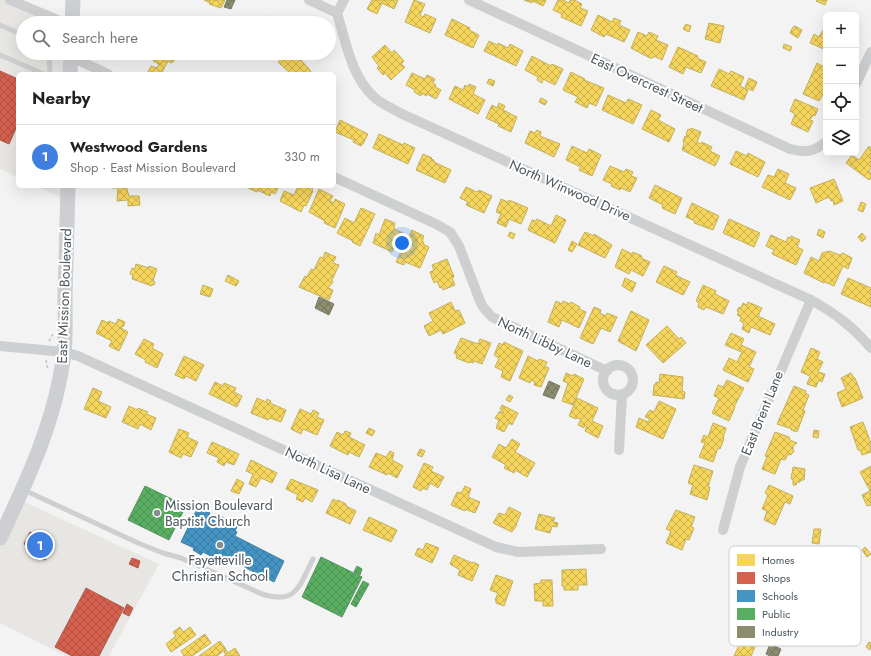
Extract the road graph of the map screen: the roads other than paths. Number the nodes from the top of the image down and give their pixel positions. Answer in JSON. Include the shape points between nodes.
{"nodes":[{"id":1,"x":10,"y":0,"type":"edge"},
{"id":2,"x":73,"y":0,"type":"edge"},
{"id":3,"x":309,"y":0,"type":"edge"},
{"id":4,"x":344,"y":0,"type":"edge"},
{"id":5,"x":469,"y":0,"type":"edge"},
{"id":6,"x":337,"y":13,"type":"junction"},
{"id":7,"x":48,"y":16,"type":"edge"},
{"id":8,"x":72,"y":16,"type":"edge"},
{"id":9,"x":0,"y":25,"type":"edge"},
{"id":10,"x":16,"y":32,"type":"edge"},
{"id":11,"x":871,"y":52,"type":"edge"},
{"id":12,"x":0,"y":55,"type":"edge"},
{"id":13,"x":49,"y":60,"type":"edge"},
{"id":14,"x":71,"y":60,"type":"edge"},
{"id":15,"x":81,"y":60,"type":"edge"},
{"id":16,"x":39,"y":72,"type":"edge"},
{"id":17,"x":50,"y":72,"type":"edge"},
{"id":18,"x":70,"y":72,"type":"edge"},
{"id":19,"x":104,"y":72,"type":"edge"},
{"id":20,"x":859,"y":78,"type":"edge"},
{"id":21,"x":823,"y":144,"type":"edge"},
{"id":22,"x":336,"y":178,"type":"edge"},
{"id":23,"x":68,"y":188,"type":"edge"},
{"id":24,"x":811,"y":300,"type":"junction"},
{"id":25,"x":0,"y":346,"type":"edge"},
{"id":26,"x":871,"y":348,"type":"edge"},
{"id":27,"x":64,"y":352,"type":"junction"},
{"id":28,"x":606,"y":371,"type":"junction"},
{"id":29,"x":622,"y":394,"type":"junction"},
{"id":30,"x":619,"y":450,"type":"dead end"},
{"id":31,"x":23,"y":489,"type":"junction"},
{"id":32,"x":723,"y":530,"type":"dead end"},
{"id":33,"x":0,"y":538,"type":"edge"},
{"id":34,"x":601,"y":549,"type":"dead end"},
{"id":35,"x":313,"y":559,"type":"dead end"}],
"edges":[{"from":1,"to":7,"type":"street"},
{"from":2,"to":8,"type":"main road"},
{"from":3,"to":6,"type":"street"},
{"from":4,"to":6,"type":"street"},
{"from":5,"to":21,"type":"street","name":"East Overcrest Street","via":[[790,149],[802,152],[815,150]]},
{"from":6,"to":24,"type":"street","name":"North Winwood Drive","via":[[355,71],[360,82],[374,98],[400,113]]},
{"from":9,"to":10,"type":"lane"},
{"from":11,"to":20,"type":"street"},
{"from":12,"to":16,"type":"lane"},
{"from":13,"to":17,"type":"lane"},
{"from":14,"to":18,"type":"main road"},
{"from":15,"to":19,"type":"street"},
{"from":22,"to":28,"type":"street","name":"North Libby Lane","via":[[444,228],[459,246],[480,301],[492,317]]},
{"from":23,"to":27,"type":"main road","name":"East Mission Boulevard"},
{"from":24,"to":26,"type":"street","name":"North Winwood Drive","via":[[835,314],[857,332]]},
{"from":24,"to":32,"type":"street","name":"East Brent Lane","via":[[740,466]]},
{"from":25,"to":27,"type":"street","name":"North Lisa Lane"},
{"from":27,"to":31,"type":"main road","name":"East Mission Boulevard","via":[[54,406],[40,450]]},
{"from":27,"to":34,"type":"street","name":"North Lisa Lane","via":[[78,356],[496,547],[518,552]]},
{"from":28,"to":29,"type":"street","name":"North Libby Lane","via":[[603,380],[606,388],[613,394]]},
{"from":28,"to":29,"type":"street","name":"North Libby Lane","via":[[614,366],[623,366],[630,372],[632,386]]},
{"from":29,"to":30,"type":"street"},
{"from":31,"to":33,"type":"main road","name":"East Mission Boulevard"},
{"from":31,"to":35,"type":"lane","via":[[138,543],[181,558],[273,598],[292,595]]}]}
